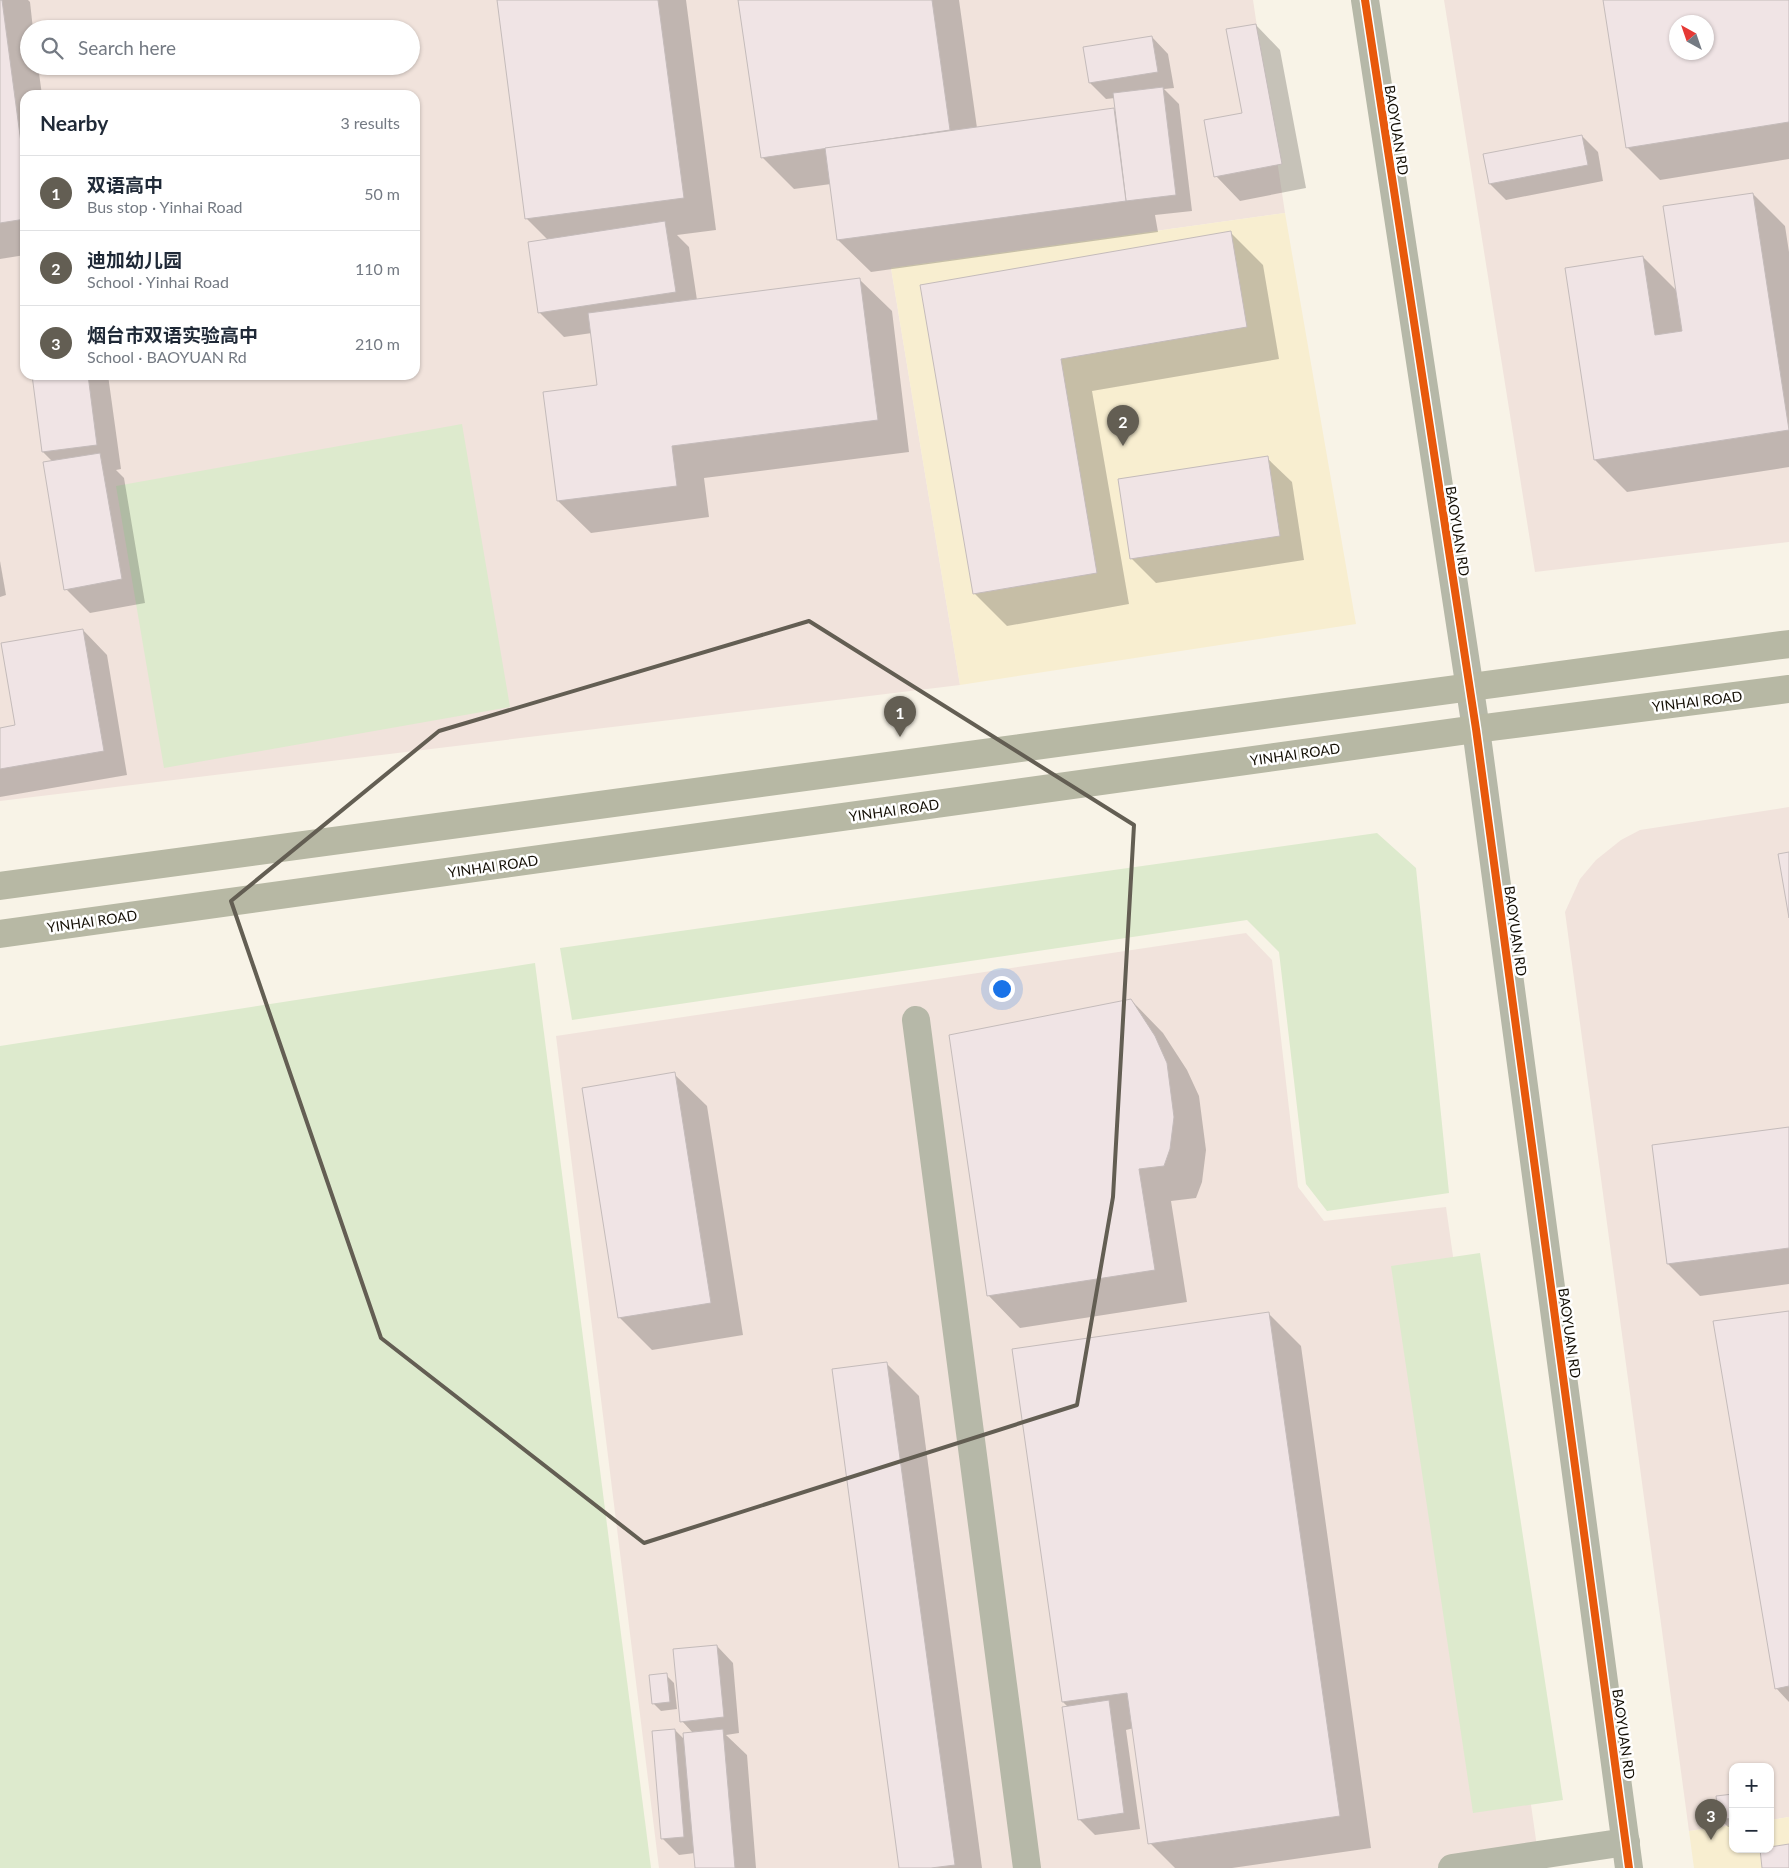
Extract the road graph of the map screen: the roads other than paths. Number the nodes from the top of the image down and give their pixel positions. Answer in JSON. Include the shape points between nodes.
{"nodes":[{"id":1,"x":1365,"y":0,"type":"edge"},
{"id":2,"x":1789,"y":644,"type":"edge"},
{"id":3,"x":1468,"y":687,"type":"junction"},
{"id":4,"x":1789,"y":689,"type":"edge"},
{"id":5,"x":1476,"y":729,"type":"junction"},
{"id":6,"x":0,"y":886,"type":"edge"},
{"id":7,"x":0,"y":934,"type":"edge"},
{"id":8,"x":916,"y":1020,"type":"dead end"},
{"id":9,"x":1628,"y":1855,"type":"edge"},
{"id":10,"x":1027,"y":1868,"type":"edge"},
{"id":11,"x":1452,"y":1868,"type":"edge"}],
"edges":[{"from":1,"to":3,"type":"street","name":"BAOYUAN RD"},
{"from":2,"to":3,"type":"main road"},
{"from":3,"to":5,"type":"street","name":"BAOYUAN RD"},
{"from":3,"to":6,"type":"main road"},
{"from":4,"to":5,"type":"main road","name":"YINHAI ROAD"},
{"from":5,"to":7,"type":"main road","name":"YINHAI ROAD"},
{"from":5,"to":9,"type":"street","name":"BAOYUAN RD"},
{"from":8,"to":10,"type":"street"},
{"from":9,"to":11,"type":"street"}]}
